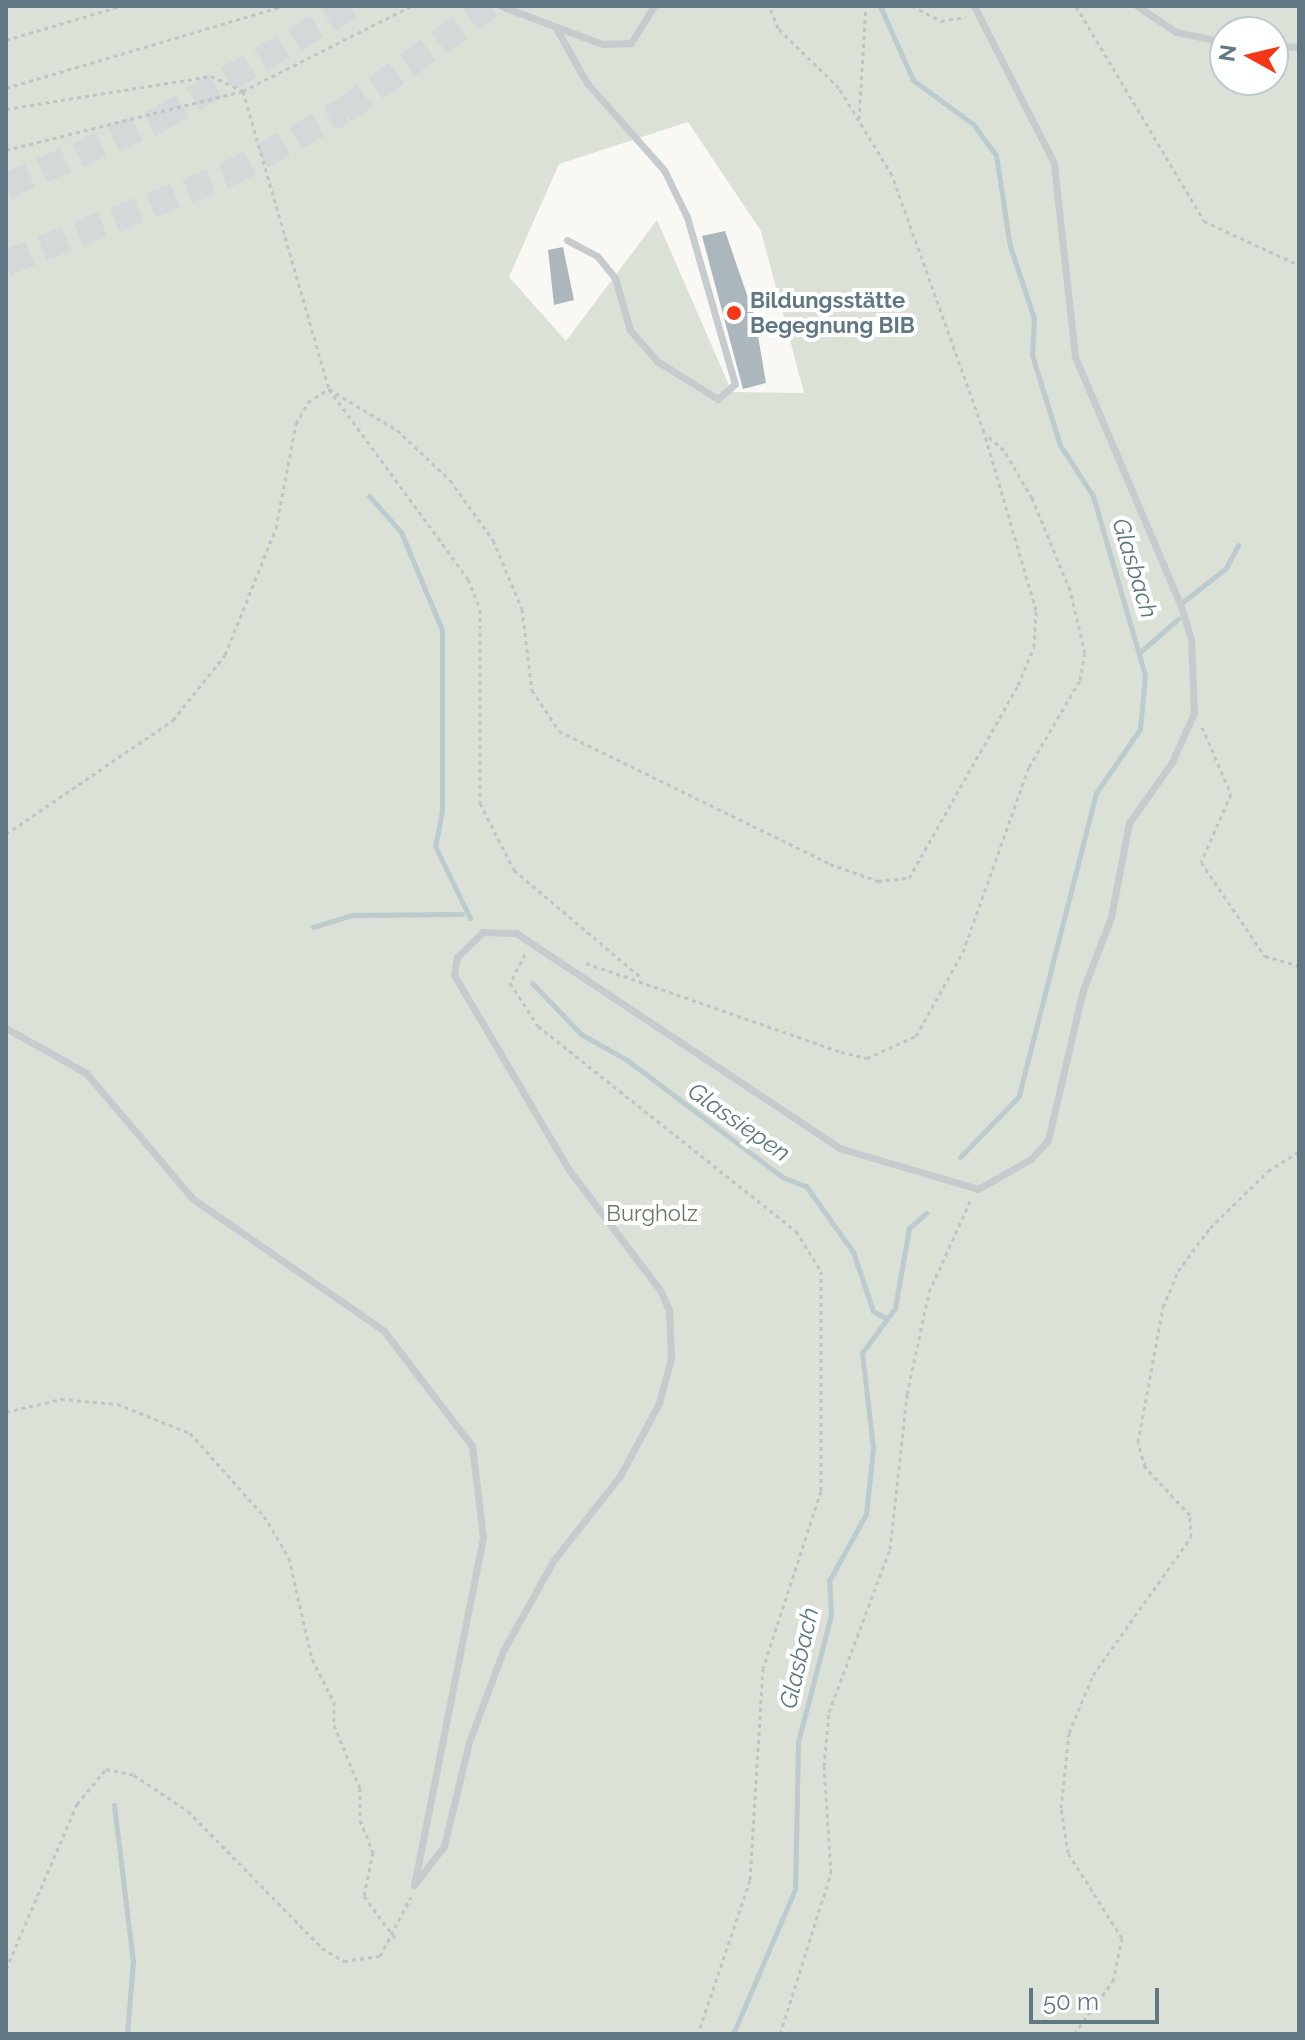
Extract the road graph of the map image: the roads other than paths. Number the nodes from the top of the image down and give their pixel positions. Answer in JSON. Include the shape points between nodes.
{"nodes":[{"id":1,"x":501,"y":6,"type":"edge"},
{"id":2,"x":654,"y":6,"type":"edge"},
{"id":3,"x":1137,"y":6,"type":"edge"},
{"id":4,"x":976,"y":10,"type":"edge"},
{"id":5,"x":557,"y":30,"type":"junction"},
{"id":6,"x":1209,"y":39,"type":"edge"},
{"id":7,"x":567,"y":240,"type":"dead end"},
{"id":8,"x":6,"y":1028,"type":"edge"}],
"edges":[{"from":1,"to":5,"type":"lane"},
{"from":2,"to":5,"type":"lane","via":[[631,43],[602,44]]},
{"from":3,"to":6,"type":"lane","via":[[1176,32]]},
{"from":4,"to":8,"type":"lane","via":[[1038,120],[1054,163],[1075,357],[1180,604],[1191,639],[1194,713],[1184,743],[1123,838],[1111,917],[1083,990],[1048,1140],[1031,1159],[978,1189],[839,1148],[516,933],[483,932],[457,957],[454,975],[569,1170],[660,1290],[669,1310],[671,1358],[659,1403],[620,1476],[553,1561],[503,1651],[469,1742],[444,1846],[414,1885],[483,1537],[472,1446],[384,1331],[193,1199],[86,1073]]},
{"from":5,"to":7,"type":"lane","via":[[587,83],[664,170],[687,217],[735,384],[718,399],[657,361],[630,330],[615,278],[597,256]]}]}
